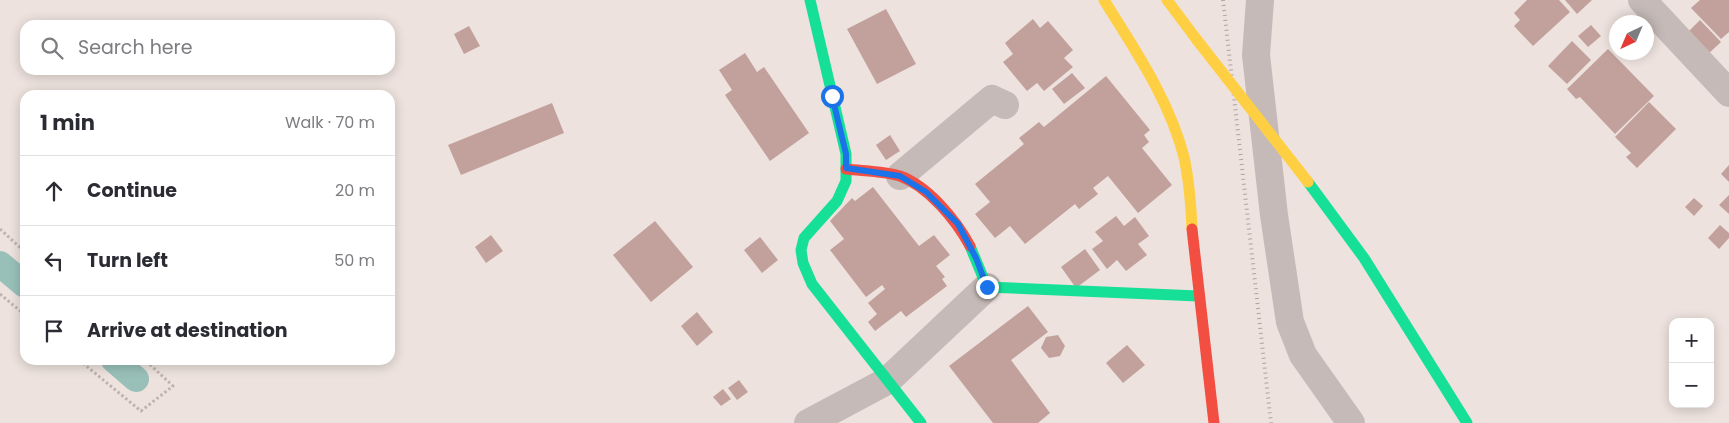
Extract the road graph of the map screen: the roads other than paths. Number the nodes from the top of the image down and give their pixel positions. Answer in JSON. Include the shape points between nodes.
{"nodes":[{"id":1,"x":810,"y":0,"type":"edge"},
{"id":2,"x":1104,"y":0,"type":"edge"},
{"id":3,"x":1167,"y":0,"type":"edge"},
{"id":4,"x":1260,"y":0,"type":"edge"},
{"id":5,"x":1642,"y":0,"type":"edge"},
{"id":6,"x":1729,"y":93,"type":"edge"},
{"id":7,"x":1005,"y":105,"type":"dead end"},
{"id":8,"x":846,"y":168,"type":"junction"},
{"id":9,"x":900,"y":176,"type":"junction"},
{"id":10,"x":987,"y":287,"type":"junction"},
{"id":11,"x":1198,"y":296,"type":"junction"},
{"id":12,"x":887,"y":381,"type":"junction"},
{"id":13,"x":808,"y":423,"type":"edge"},
{"id":14,"x":921,"y":423,"type":"edge"},
{"id":15,"x":1214,"y":423,"type":"edge"},
{"id":16,"x":1351,"y":423,"type":"edge"},
{"id":17,"x":1467,"y":423,"type":"edge"}],
"edges":[{"from":1,"to":8,"type":"street","via":[[846,154]]},
{"from":2,"to":11,"type":"street","via":[[1153,83],[1181,146]]},
{"from":3,"to":17,"type":"street","bridge":true,"via":[[1333,213]]},
{"from":4,"to":16,"type":"street","via":[[1256,55],[1290,322],[1303,355]]},
{"from":5,"to":6,"type":"street"},
{"from":7,"to":9,"type":"street","via":[[992,99]]},
{"from":8,"to":9,"type":"street"},
{"from":8,"to":12,"type":"street","via":[[846,181],[837,201],[804,238],[802,263],[812,284]]},
{"from":9,"to":10,"type":"street","via":[[926,192],[958,224]]},
{"from":10,"to":11,"type":"street"},
{"from":10,"to":12,"type":"street"},
{"from":11,"to":15,"type":"street"},
{"from":12,"to":13,"type":"street"},
{"from":12,"to":14,"type":"street"}]}
